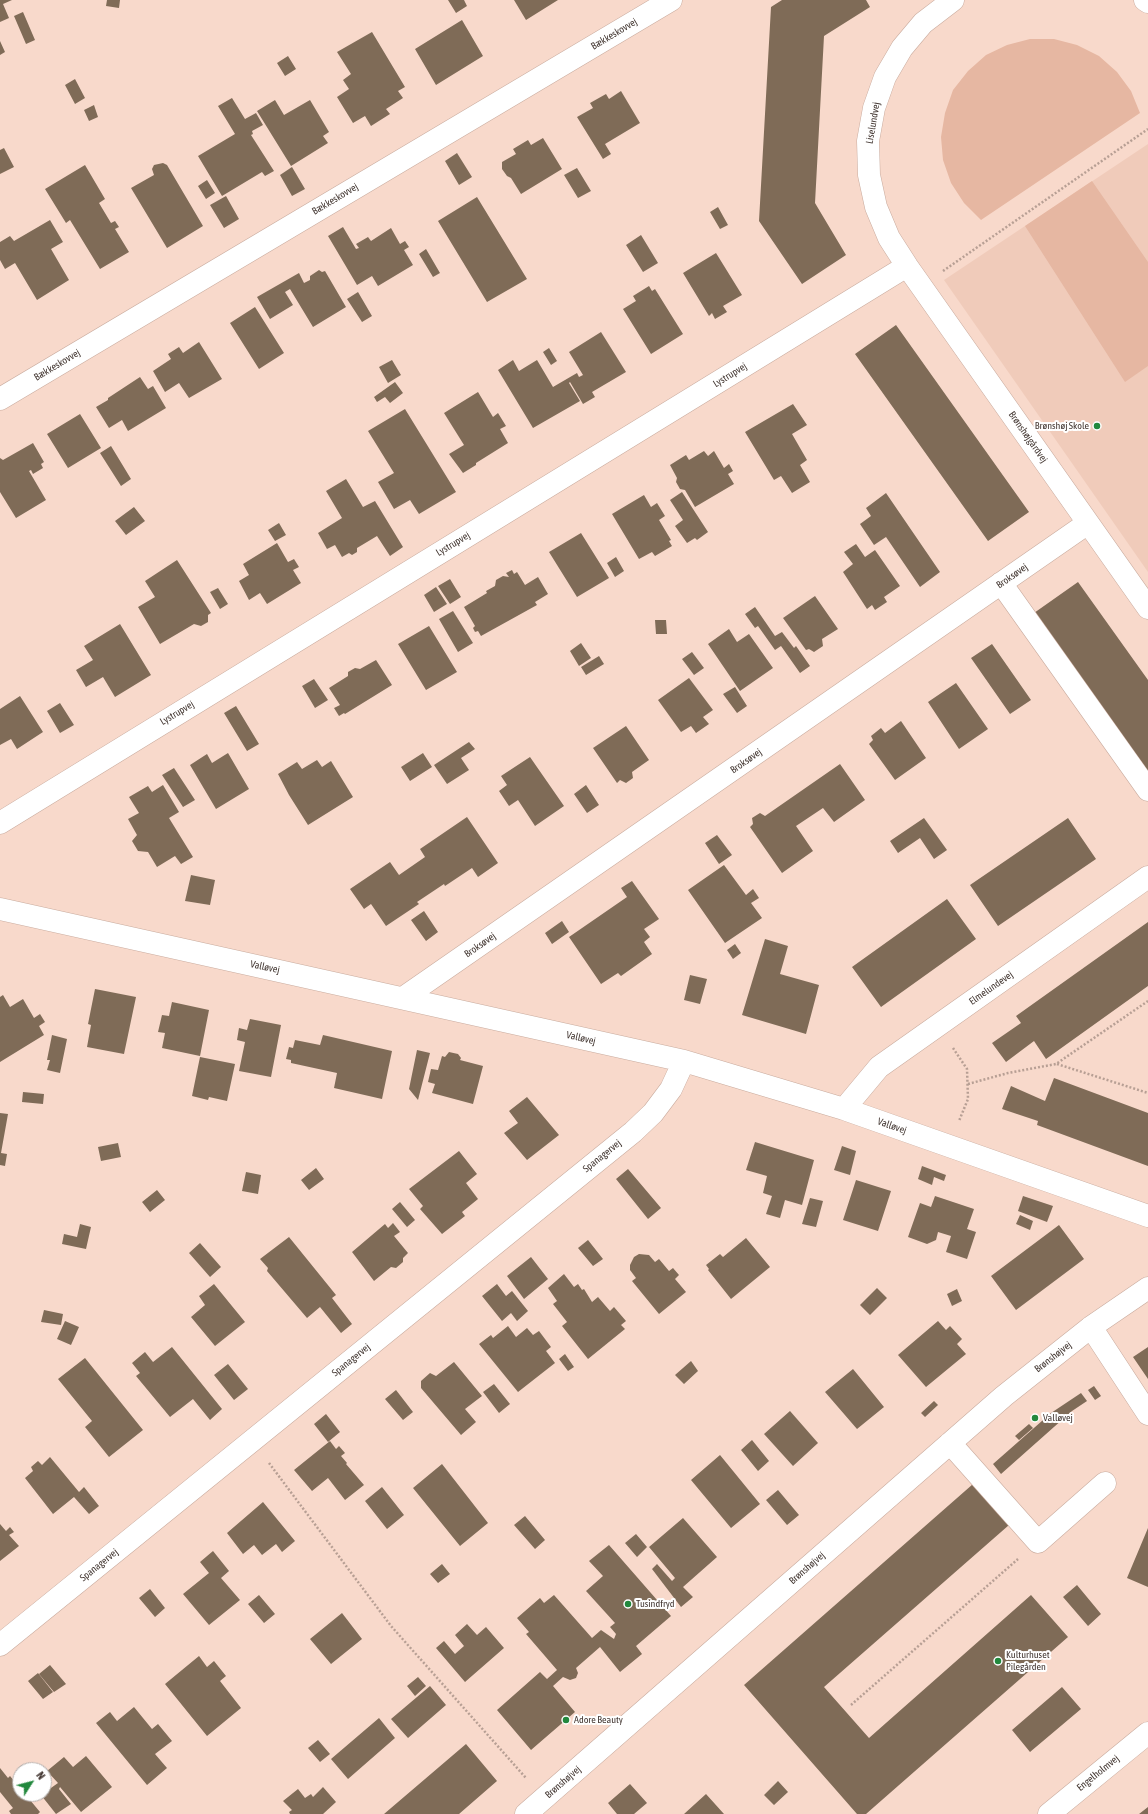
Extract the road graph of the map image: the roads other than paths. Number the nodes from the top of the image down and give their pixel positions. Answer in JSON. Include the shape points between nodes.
{"nodes":[{"id":1,"x":671,"y":0,"type":"edge"},
{"id":2,"x":1145,"y":0,"type":"edge"},
{"id":3,"x":950,"y":1,"type":"edge"},
{"id":4,"x":1148,"y":2,"type":"edge"},
{"id":5,"x":907,"y":266,"type":"junction"},
{"id":6,"x":0,"y":399,"type":"edge"},
{"id":7,"x":1088,"y":523,"type":"junction"},
{"id":8,"x":1001,"y":583,"type":"junction"},
{"id":9,"x":1148,"y":608,"type":"edge"},
{"id":10,"x":1148,"y":790,"type":"edge"},
{"id":11,"x":0,"y":823,"type":"edge"},
{"id":12,"x":1148,"y":877,"type":"edge"},
{"id":13,"x":0,"y":909,"type":"edge"},
{"id":14,"x":403,"y":998,"type":"junction"},
{"id":15,"x":684,"y":1061,"type":"junction"},
{"id":16,"x":844,"y":1109,"type":"junction"},
{"id":17,"x":1148,"y":1216,"type":"edge"},
{"id":18,"x":1148,"y":1288,"type":"edge"},
{"id":19,"x":1091,"y":1327,"type":"junction"},
{"id":20,"x":1148,"y":1414,"type":"edge"},
{"id":21,"x":950,"y":1443,"type":"junction"},
{"id":22,"x":1105,"y":1483,"type":"dead end"},
{"id":23,"x":0,"y":1645,"type":"edge"},
{"id":24,"x":1148,"y":1733,"type":"edge"},
{"id":25,"x":526,"y":1814,"type":"edge"},
{"id":26,"x":1049,"y":1814,"type":"edge"}],
"edges":[{"from":1,"to":6,"type":"street","name":"Bækkeskovvej"},
{"from":2,"to":4,"type":"street"},
{"from":3,"to":5,"type":"street","name":"Liselundvej","via":[[923,23],[902,48],[885,76],[870,128],[869,175],[876,207],[889,238]]},
{"from":5,"to":7,"type":"street","name":"Brønshøjgårdvej"},
{"from":5,"to":11,"type":"street","name":"Lystrupvej"},
{"from":7,"to":8,"type":"street","name":"Broksøvej"},
{"from":7,"to":9,"type":"street","name":"Brønshøjgårdvej"},
{"from":8,"to":10,"type":"street"},
{"from":8,"to":14,"type":"street","name":"Broksøvej"},
{"from":12,"to":16,"type":"street","name":"Elmelundevej","via":[[879,1067]]},
{"from":13,"to":14,"type":"street","name":"Valløvej"},
{"from":14,"to":15,"type":"street","name":"Valløvej"},
{"from":15,"to":16,"type":"street","name":"Valløvej"},
{"from":15,"to":23,"type":"street","name":"Spanagervej","via":[[671,1089],[653,1113],[633,1132]]},
{"from":16,"to":17,"type":"street","name":"Valløvej"},
{"from":18,"to":19,"type":"street","name":"Brønshøjvej"},
{"from":19,"to":20,"type":"street"},
{"from":19,"to":21,"type":"street","name":"Brønshøjvej"},
{"from":21,"to":22,"type":"street","via":[[1038,1542]]},
{"from":21,"to":25,"type":"street","name":"Brønshøjvej"},
{"from":24,"to":26,"type":"street","name":"Engelholmvej"}]}
